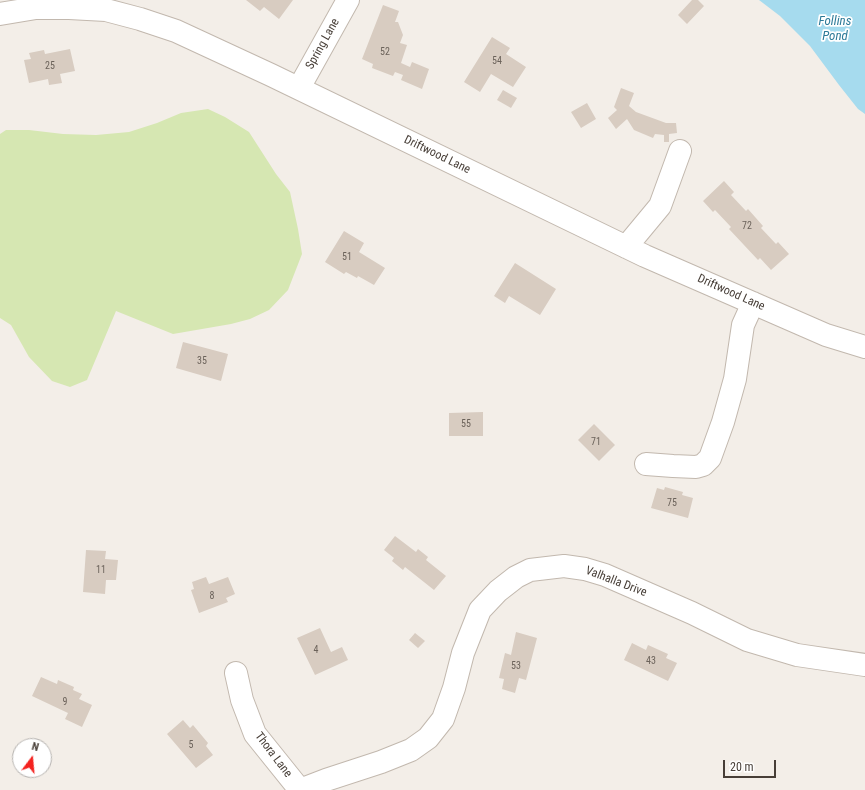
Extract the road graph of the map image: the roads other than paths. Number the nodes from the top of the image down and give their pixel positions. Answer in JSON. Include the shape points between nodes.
{"nodes":[{"id":1,"x":348,"y":0,"type":"edge"},
{"id":2,"x":0,"y":14,"type":"edge"},
{"id":3,"x":299,"y":88,"type":"junction"},
{"id":4,"x":680,"y":151,"type":"dead end"},
{"id":5,"x":626,"y":247,"type":"junction"},
{"id":6,"x":753,"y":303,"type":"junction"},
{"id":7,"x":865,"y":347,"type":"edge"},
{"id":8,"x":646,"y":464,"type":"dead end"},
{"id":9,"x":865,"y":665,"type":"edge"},
{"id":10,"x":236,"y":673,"type":"dead end"},
{"id":11,"x":300,"y":790,"type":"edge"}],
"edges":[{"from":1,"to":3,"type":"street","name":"Spring Lane"},
{"from":2,"to":3,"type":"street","name":"Driftwood Lane","via":[[36,8],[106,10],[176,31]]},
{"from":3,"to":5,"type":"street","name":"Driftwood Lane"},
{"from":4,"to":5,"type":"street","via":[[660,206]]},
{"from":5,"to":6,"type":"street","name":"Driftwood Lane"},
{"from":6,"to":7,"type":"street","name":"Driftwood Lane","via":[[826,335]]},
{"from":6,"to":8,"type":"street","via":[[743,325],[735,379],[710,458],[704,465],[696,467]]},
{"from":9,"to":11,"type":"street","name":"Valhalla Drive","via":[[798,655],[747,640],[692,613],[605,575],[585,569],[564,566],[530,570],[498,591],[480,610],[463,653],[443,719],[428,738],[411,750],[387,760]]},
{"from":10,"to":11,"type":"street","name":"Thora Lane","via":[[242,700],[255,734]]}]}
